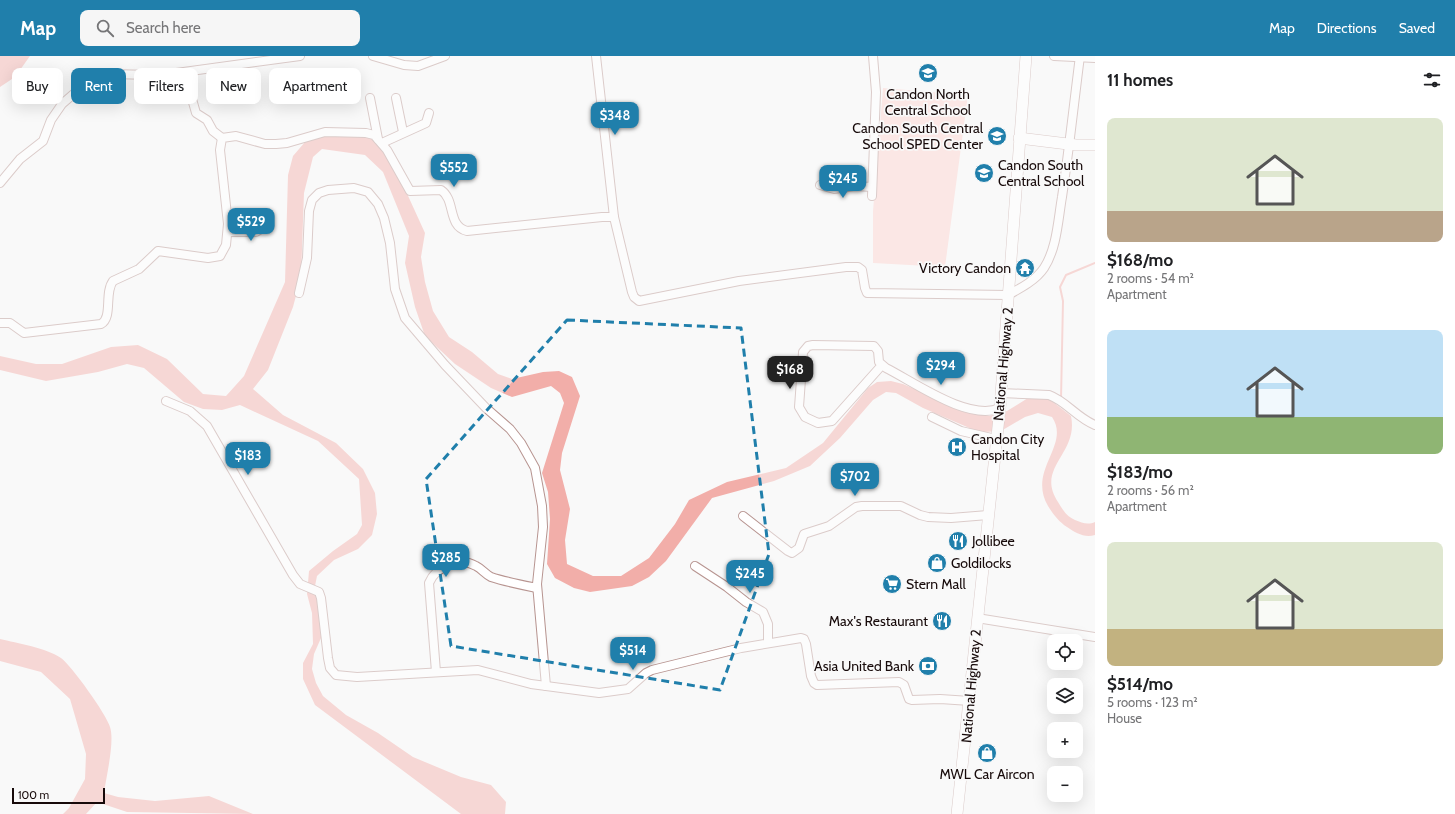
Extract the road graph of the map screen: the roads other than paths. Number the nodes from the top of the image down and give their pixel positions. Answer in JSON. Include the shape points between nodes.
{"nodes":[{"id":1,"x":300,"y":56,"type":"edge"},
{"id":2,"x":373,"y":56,"type":"edge"},
{"id":3,"x":445,"y":56,"type":"edge"},
{"id":4,"x":596,"y":56,"type":"edge"},
{"id":5,"x":873,"y":56,"type":"edge"},
{"id":6,"x":1026,"y":56,"type":"edge"},
{"id":7,"x":1054,"y":56,"type":"edge"},
{"id":8,"x":1080,"y":57,"type":"edge"},
{"id":9,"x":1095,"y":58,"type":"edge"},
{"id":10,"x":198,"y":71,"type":"edge"},
{"id":11,"x":134,"y":75,"type":"edge"},
{"id":12,"x":370,"y":98,"type":"dead end"},
{"id":13,"x":396,"y":98,"type":"dead end"},
{"id":14,"x":193,"y":104,"type":"edge"},
{"id":15,"x":430,"y":113,"type":"dead end"},
{"id":16,"x":403,"y":132,"type":"junction"},
{"id":17,"x":222,"y":138,"type":"junction"},
{"id":18,"x":1020,"y":138,"type":"junction"},
{"id":19,"x":380,"y":141,"type":"junction"},
{"id":20,"x":1069,"y":144,"type":"junction"},
{"id":21,"x":1095,"y":145,"type":"edge"},
{"id":22,"x":0,"y":183,"type":"edge"},
{"id":23,"x":820,"y":185,"type":"dead end"},
{"id":24,"x":614,"y":217,"type":"junction"},
{"id":25,"x":267,"y":225,"type":"dead end"},
{"id":26,"x":228,"y":232,"type":"junction"},
{"id":27,"x":299,"y":293,"type":"dead end"},
{"id":28,"x":1008,"y":295,"type":"junction"},
{"id":29,"x":0,"y":323,"type":"edge"},
{"id":30,"x":882,"y":365,"type":"junction"},
{"id":31,"x":1001,"y":393,"type":"junction"},
{"id":32,"x":166,"y":401,"type":"dead end"},
{"id":33,"x":1000,"y":409,"type":"junction"},
{"id":34,"x":932,"y":417,"type":"dead end"},
{"id":35,"x":1095,"y":425,"type":"edge"},
{"id":36,"x":996,"y":437,"type":"junction"},
{"id":37,"x":988,"y":515,"type":"junction"},
{"id":38,"x":744,"y":516,"type":"dead end"},
{"id":39,"x":695,"y":566,"type":"dead end"},
{"id":40,"x":537,"y":588,"type":"junction"},
{"id":41,"x":977,"y":618,"type":"junction"},
{"id":42,"x":1095,"y":637,"type":"edge"},
{"id":43,"x":768,"y":643,"type":"junction"},
{"id":44,"x":436,"y":672,"type":"junction"},
{"id":45,"x":546,"y":686,"type":"junction"},
{"id":46,"x":970,"y":700,"type":"junction"},
{"id":47,"x":958,"y":814,"type":"edge"}],
"edges":[{"from":1,"to":10,"type":"street"},
{"from":2,"to":3,"type":"street","via":[[404,65],[418,66]]},
{"from":4,"to":24,"type":"street"},
{"from":5,"to":23,"type":"street","via":[[876,92],[872,192],[855,186],[834,189]]},
{"from":6,"to":18,"type":"main road","name":"National Highway 2"},
{"from":7,"to":8,"type":"street"},
{"from":8,"to":9,"type":"street"},
{"from":8,"to":20,"type":"street"},
{"from":11,"to":22,"type":"street","via":[[111,74],[92,78],[62,104],[51,120],[42,141],[20,159]]},
{"from":12,"to":19,"type":"street"},
{"from":13,"to":16,"type":"street"},
{"from":14,"to":17,"type":"street","via":[[196,113],[207,120],[213,131]]},
{"from":15,"to":16,"type":"street","via":[[426,123]]},
{"from":16,"to":19,"type":"street"},
{"from":17,"to":19,"type":"street","via":[[236,136],[265,144],[276,144],[314,134],[336,132],[366,133]]},
{"from":17,"to":26,"type":"street","via":[[220,150]]},
{"from":18,"to":20,"type":"main road"},
{"from":18,"to":28,"type":"main road","name":"National Highway 2"},
{"from":19,"to":24,"type":"street","via":[[410,191],[423,192],[435,189],[445,192],[456,225],[462,230]]},
{"from":20,"to":21,"type":"main road"},
{"from":20,"to":28,"type":"street","via":[[1059,216],[1050,254],[1040,273]]},
{"from":24,"to":28,"type":"street","via":[[634,297],[639,301],[739,280],[846,267],[858,267],[862,270],[867,293]]},
{"from":25,"to":26,"type":"street","via":[[256,232]]},
{"from":26,"to":29,"type":"street","via":[[226,245],[220,256],[208,258],[158,251],[139,270],[113,281],[109,289],[104,323],[24,333],[12,324]]},
{"from":27,"to":40,"type":"street","via":[[307,258],[308,216],[312,200],[328,190],[354,188],[368,192],[378,204],[384,218],[390,243],[395,289],[405,318],[445,365],[510,429],[535,468],[543,527]]},
{"from":28,"to":31,"type":"main road","name":"National Highway 2"},
{"from":30,"to":30,"type":"street","via":[[874,346],[808,346],[803,352],[799,400],[801,413],[818,424],[832,421]]},
{"from":30,"to":33,"type":"street","via":[[965,408],[989,412]]},
{"from":31,"to":33,"type":"main road","name":"National Highway 2"},
{"from":31,"to":35,"type":"street","via":[[1039,393],[1056,397],[1078,416]]},
{"from":32,"to":44,"type":"street","via":[[190,411],[207,426],[297,581],[319,592],[330,668],[336,675],[357,677]]},
{"from":33,"to":36,"type":"main road","name":"National Highway 2"},
{"from":34,"to":36,"type":"street","via":[[961,431]]},
{"from":36,"to":37,"type":"main road","name":"National Highway 2"},
{"from":37,"to":38,"type":"street","via":[[928,517],[901,506],[856,507],[829,526],[804,534],[799,548],[792,553]]},
{"from":37,"to":41,"type":"main road","name":"National Highway 2"},
{"from":39,"to":43,"type":"street","via":[[763,612],[768,624]]},
{"from":40,"to":44,"type":"street","via":[[493,578],[470,564],[452,563],[439,571],[429,583]]},
{"from":40,"to":45,"type":"street"},
{"from":41,"to":42,"type":"street"},
{"from":41,"to":46,"type":"main road","name":"National Highway 2"},
{"from":43,"to":45,"type":"street","via":[[652,670],[628,689],[620,691],[598,693]]},
{"from":43,"to":46,"type":"street","via":[[794,638],[804,639],[811,676],[817,685],[899,682],[904,685],[909,699],[912,700]]},
{"from":44,"to":45,"type":"street","via":[[478,670]]},
{"from":46,"to":47,"type":"main road","name":"National Highway 2"}]}
